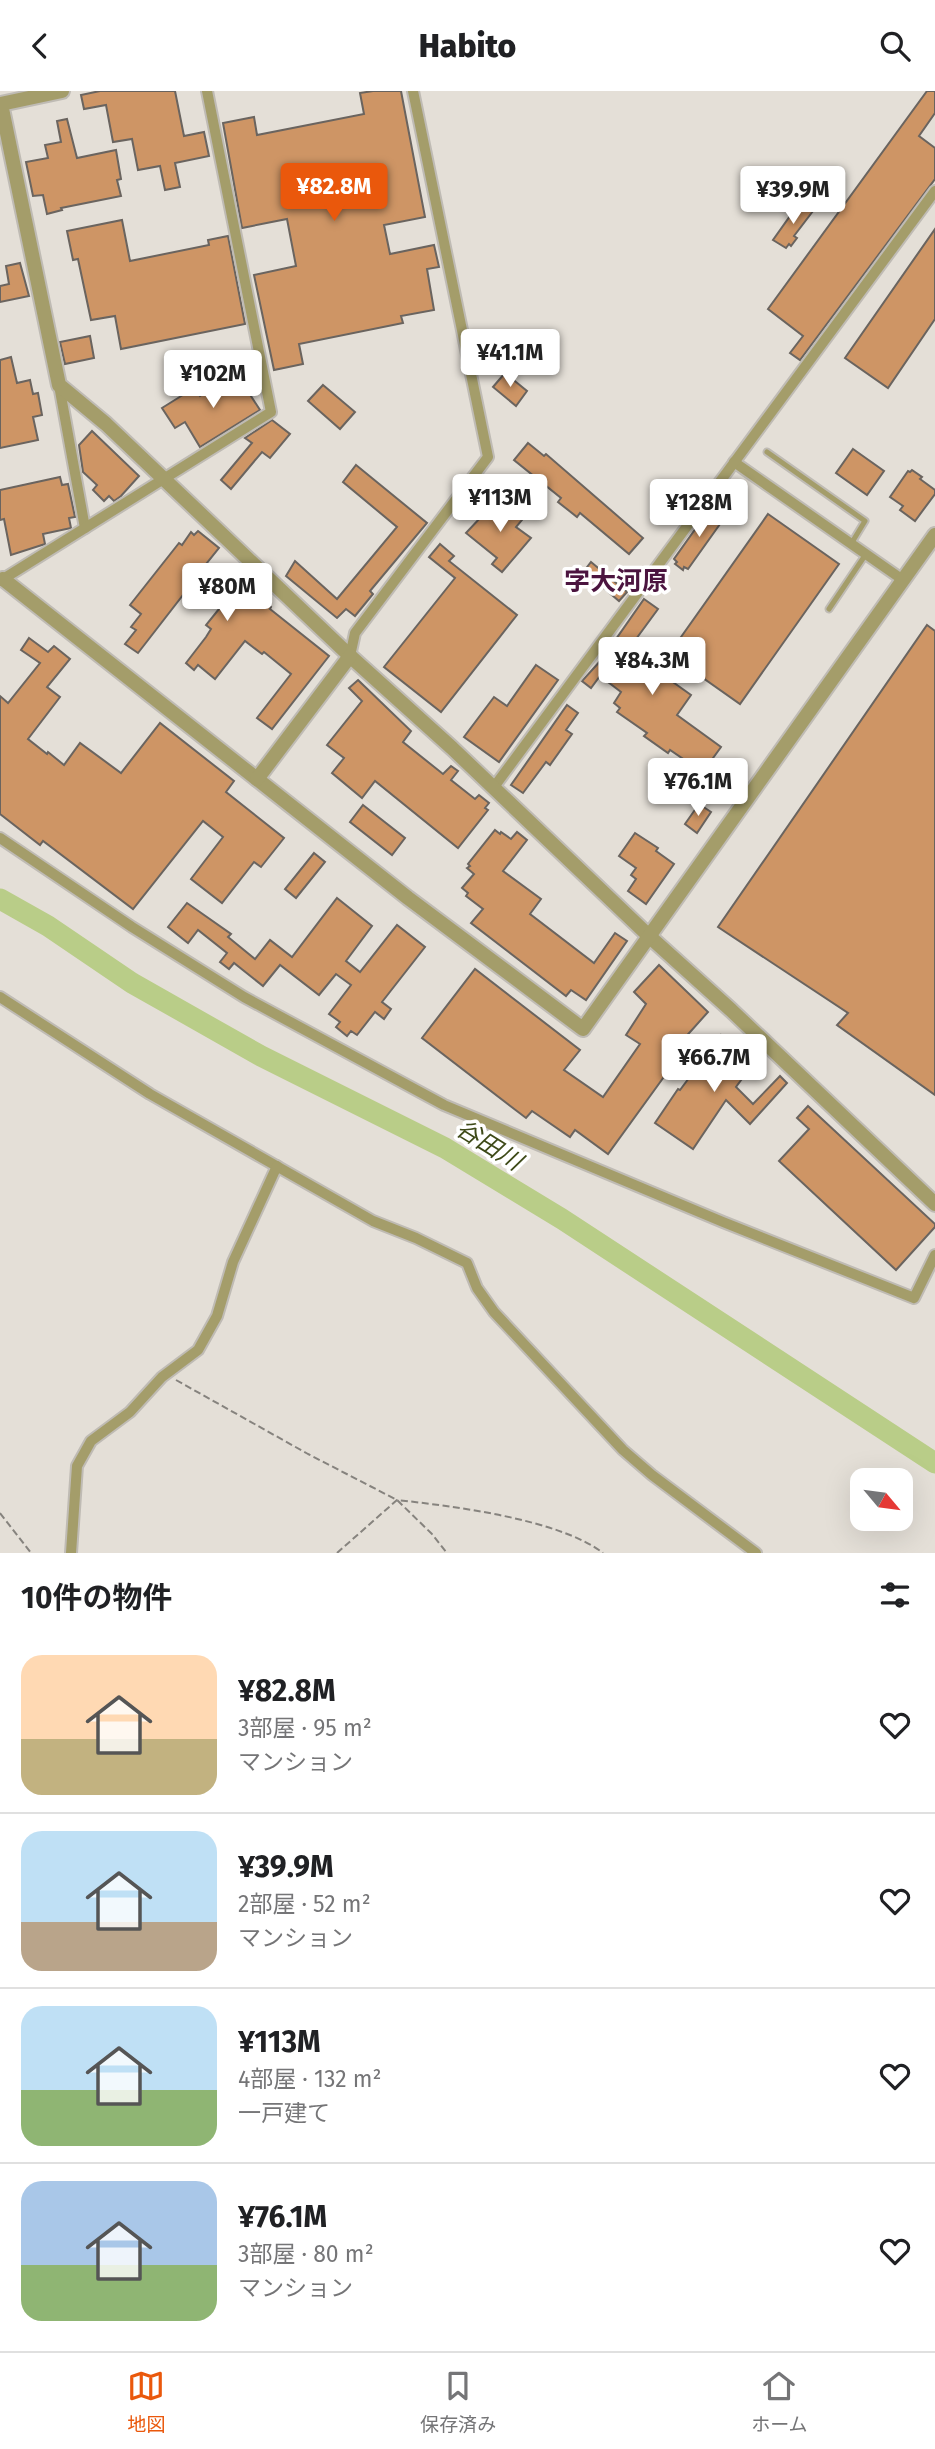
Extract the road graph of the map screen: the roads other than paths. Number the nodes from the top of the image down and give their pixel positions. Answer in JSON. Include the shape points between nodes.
{"nodes":[{"id":1,"x":62,"y":91,"type":"edge"},
{"id":2,"x":206,"y":91,"type":"edge"},
{"id":3,"x":412,"y":91,"type":"edge"},
{"id":4,"x":0,"y":103,"type":"edge"},
{"id":5,"x":935,"y":191,"type":"edge"},
{"id":6,"x":59,"y":384,"type":"junction"},
{"id":7,"x":767,"y":452,"type":"dead end"},
{"id":8,"x":734,"y":462,"type":"junction"},
{"id":9,"x":163,"y":480,"type":"junction"},
{"id":10,"x":85,"y":528,"type":"junction"},
{"id":11,"x":935,"y":535,"type":"edge"},
{"id":12,"x":851,"y":544,"type":"junction"},
{"id":13,"x":866,"y":555,"type":"junction"},
{"id":14,"x":2,"y":580,"type":"edge"},
{"id":15,"x":903,"y":580,"type":"junction"},
{"id":16,"x":829,"y":610,"type":"dead end"},
{"id":17,"x":350,"y":656,"type":"junction"},
{"id":18,"x":257,"y":779,"type":"junction"},
{"id":19,"x":494,"y":787,"type":"junction"},
{"id":20,"x":0,"y":838,"type":"edge"},
{"id":21,"x":650,"y":937,"type":"junction"},
{"id":22,"x":0,"y":997,"type":"edge"},
{"id":23,"x":277,"y":1166,"type":"junction"},
{"id":24,"x":935,"y":1204,"type":"edge"},
{"id":25,"x":935,"y":1255,"type":"edge"},
{"id":26,"x":71,"y":1553,"type":"edge"},
{"id":27,"x":756,"y":1553,"type":"edge"}],
"edges":[{"from":1,"to":4,"type":"street"},
{"from":2,"to":9,"type":"street","via":[[271,412]]},
{"from":3,"to":17,"type":"street","via":[[488,457],[355,633]]},
{"from":4,"to":6,"type":"street"},
{"from":5,"to":8,"type":"street"},
{"from":6,"to":9,"type":"street"},
{"from":6,"to":10,"type":"street"},
{"from":7,"to":12,"type":"lane","via":[[865,521]]},
{"from":8,"to":12,"type":"street"},
{"from":8,"to":19,"type":"street"},
{"from":9,"to":10,"type":"street"},
{"from":9,"to":17,"type":"street"},
{"from":10,"to":14,"type":"street"},
{"from":11,"to":15,"type":"street"},
{"from":12,"to":13,"type":"street"},
{"from":13,"to":15,"type":"street"},
{"from":13,"to":16,"type":"lane"},
{"from":14,"to":18,"type":"street"},
{"from":15,"to":21,"type":"street"},
{"from":17,"to":18,"type":"street"},
{"from":17,"to":19,"type":"street"},
{"from":18,"to":21,"type":"street","via":[[583,1029]]},
{"from":19,"to":21,"type":"street"},
{"from":20,"to":25,"type":"street","via":[[244,997],[444,1105],[914,1298]]},
{"from":21,"to":24,"type":"street"},
{"from":22,"to":23,"type":"street","via":[[150,1094]]},
{"from":23,"to":26,"type":"street","via":[[233,1262],[217,1316],[198,1350],[91,1441],[77,1466]]},
{"from":23,"to":27,"type":"street","via":[[373,1221],[467,1263],[494,1312],[623,1450]]}]}
